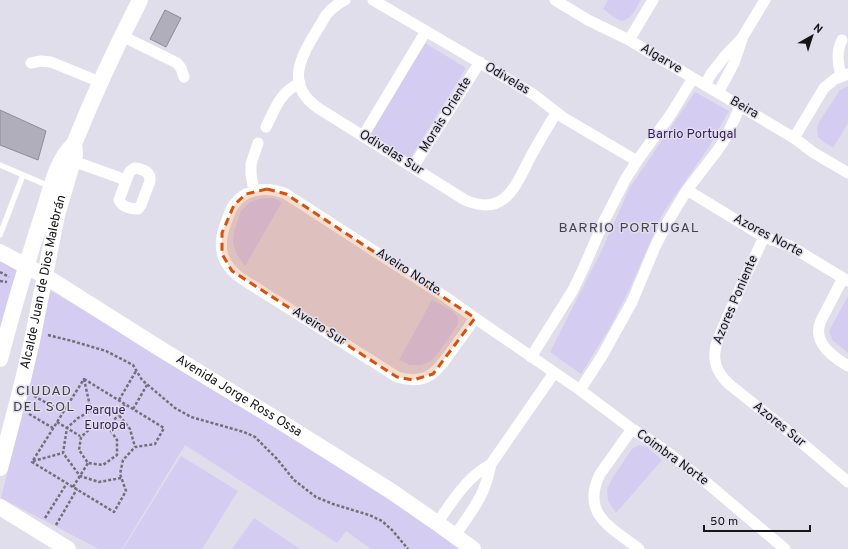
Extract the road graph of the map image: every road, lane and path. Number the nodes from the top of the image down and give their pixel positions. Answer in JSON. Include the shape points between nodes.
{"nodes":[{"id":1,"x":140,"y":0,"type":"edge"},
{"id":2,"x":345,"y":0,"type":"edge"},
{"id":3,"x":373,"y":0,"type":"edge"},
{"id":4,"x":555,"y":0,"type":"edge"},
{"id":5,"x":653,"y":0,"type":"edge"},
{"id":6,"x":765,"y":0,"type":"edge"},
{"id":7,"x":426,"y":31,"type":"junction"},
{"id":8,"x":122,"y":36,"type":"junction"},
{"id":9,"x":742,"y":38,"type":"junction"},
{"id":10,"x":629,"y":40,"type":"junction"},
{"id":11,"x":842,"y":40,"type":"dead end"},
{"id":12,"x":480,"y":62,"type":"junction"},
{"id":13,"x":31,"y":63,"type":"dead end"},
{"id":14,"x":844,"y":75,"type":"edge"},
{"id":15,"x":184,"y":77,"type":"dead end"},
{"id":16,"x":693,"y":78,"type":"junction"},
{"id":17,"x":100,"y":82,"type":"junction"},
{"id":18,"x":300,"y":83,"type":"junction"},
{"id":19,"x":705,"y":85,"type":"junction"},
{"id":20,"x":718,"y":93,"type":"junction"},
{"id":21,"x":740,"y":106,"type":"junction"},
{"id":22,"x":556,"y":113,"type":"junction"},
{"id":23,"x":266,"y":127,"type":"dead end"},
{"id":24,"x":363,"y":136,"type":"junction"},
{"id":25,"x":794,"y":138,"type":"junction"},
{"id":26,"x":258,"y":143,"type":"dead end"},
{"id":27,"x":74,"y":144,"type":"junction"},
{"id":28,"x":73,"y":161,"type":"junction"},
{"id":29,"x":637,"y":161,"type":"junction"},
{"id":30,"x":0,"y":165,"type":"edge"},
{"id":31,"x":413,"y":167,"type":"junction"},
{"id":32,"x":848,"y":173,"type":"edge"},
{"id":33,"x":23,"y":175,"type":"junction"},
{"id":34,"x":126,"y":180,"type":"dead end"},
{"id":35,"x":51,"y":187,"type":"junction"},
{"id":36,"x":687,"y":190,"type":"junction"},
{"id":37,"x":254,"y":191,"type":"junction"},
{"id":38,"x":0,"y":235,"type":"edge"},
{"id":39,"x":764,"y":237,"type":"junction"},
{"id":40,"x":0,"y":252,"type":"edge"},
{"id":41,"x":26,"y":266,"type":"junction"},
{"id":42,"x":45,"y":276,"type":"junction"},
{"id":43,"x":846,"y":280,"type":"edge"},
{"id":44,"x":0,"y":281,"type":"edge"},
{"id":45,"x":7,"y":282,"type":"dead end"},
{"id":46,"x":475,"y":318,"type":"junction"},
{"id":47,"x":46,"y":334,"type":"dead end"},
{"id":48,"x":531,"y":357,"type":"junction"},
{"id":49,"x":0,"y":359,"type":"edge"},
{"id":50,"x":716,"y":364,"type":"joint"},
{"id":51,"x":848,"y":366,"type":"edge"},
{"id":52,"x":136,"y":371,"type":"junction"},
{"id":53,"x":554,"y":373,"type":"junction"},
{"id":54,"x":84,"y":379,"type":"junction"},
{"id":55,"x":147,"y":385,"type":"junction"},
{"id":56,"x":580,"y":390,"type":"junction"},
{"id":57,"x":32,"y":394,"type":"dead end"},
{"id":58,"x":119,"y":400,"type":"junction"},
{"id":59,"x":125,"y":404,"type":"junction"},
{"id":60,"x":133,"y":409,"type":"junction"},
{"id":61,"x":91,"y":411,"type":"junction"},
{"id":62,"x":63,"y":412,"type":"junction"},
{"id":63,"x":27,"y":413,"type":"dead end"},
{"id":64,"x":118,"y":414,"type":"junction"},
{"id":65,"x":57,"y":422,"type":"junction"},
{"id":66,"x":53,"y":428,"type":"junction"},
{"id":67,"x":67,"y":428,"type":"junction"},
{"id":68,"x":109,"y":428,"type":"junction"},
{"id":69,"x":632,"y":429,"type":"junction"},
{"id":70,"x":81,"y":437,"type":"junction"},
{"id":71,"x":135,"y":447,"type":"junction"},
{"id":72,"x":63,"y":453,"type":"junction"},
{"id":73,"x":32,"y":462,"type":"junction"},
{"id":74,"x":88,"y":462,"type":"junction"},
{"id":75,"x":491,"y":464,"type":"junction"},
{"id":76,"x":0,"y":468,"type":"edge"},
{"id":77,"x":80,"y":476,"type":"junction"},
{"id":78,"x":121,"y":478,"type":"junction"},
{"id":79,"x":848,"y":482,"type":"edge"},
{"id":80,"x":67,"y":483,"type":"junction"},
{"id":81,"x":73,"y":487,"type":"junction"},
{"id":82,"x":77,"y":490,"type":"junction"},
{"id":83,"x":0,"y":507,"type":"edge"},
{"id":84,"x":45,"y":518,"type":"dead end"},
{"id":85,"x":437,"y":523,"type":"junction"},
{"id":86,"x":56,"y":525,"type":"dead end"},
{"id":87,"x":455,"y":535,"type":"junction"},
{"id":88,"x":68,"y":549,"type":"edge"},
{"id":89,"x":408,"y":549,"type":"edge"},
{"id":90,"x":473,"y":549,"type":"edge"},
{"id":91,"x":639,"y":549,"type":"edge"},
{"id":92,"x":785,"y":549,"type":"edge"}],
"edges":[{"from":1,"to":8,"type":"street","name":"Alcalde Juan de Dios Malebrán"},
{"from":2,"to":18,"type":"street","via":[[326,15],[303,56],[298,72]]},
{"from":3,"to":7,"type":"street","name":"Odivelas"},
{"from":4,"to":10,"type":"street","name":"Algarve"},
{"from":5,"to":10,"type":"street"},
{"from":6,"to":9,"type":"street"},
{"from":7,"to":12,"type":"street","name":"Odivelas"},
{"from":7,"to":24,"type":"street"},
{"from":8,"to":15,"type":"street","via":[[177,63]]},
{"from":8,"to":17,"type":"street","name":"Alcalde Juan de Dios Malebrán"},
{"from":9,"to":19,"type":"street","via":[[722,60]]},
{"from":9,"to":20,"type":"street","via":[[734,63]]},
{"from":10,"to":16,"type":"street","name":"Algarve"},
{"from":11,"to":14,"type":"street","via":[[837,56]]},
{"from":12,"to":22,"type":"street","name":"Odivelas","via":[[533,94]]},
{"from":12,"to":31,"type":"street","name":"Morais Oriente"},
{"from":13,"to":17,"type":"street","via":[[51,62]]},
{"from":14,"to":25,"type":"street","via":[[824,88]]},
{"from":16,"to":19,"type":"street","name":"Beira"},
{"from":16,"to":29,"type":"street"},
{"from":17,"to":27,"type":"street","name":"Alcalde Juan de Dios Malebrán"},
{"from":18,"to":23,"type":"street","via":[[282,96]]},
{"from":18,"to":24,"type":"street","name":"Odivelas Sur","via":[[305,95],[313,104]]},
{"from":19,"to":20,"type":"street","name":"Beira"},
{"from":20,"to":21,"type":"street","name":"Beira"},
{"from":21,"to":25,"type":"street","name":"Beira"},
{"from":21,"to":36,"type":"street","via":[[725,139]]},
{"from":22,"to":29,"type":"street","name":"Odivelas"},
{"from":22,"to":31,"type":"street","name":"Odivelas Sur","via":[[512,192],[493,204],[479,205],[465,200]]},
{"from":24,"to":31,"type":"street","name":"Odivelas Sur"},
{"from":25,"to":32,"type":"street","name":"Beira"},
{"from":26,"to":37,"type":"street","via":[[251,164]]},
{"from":27,"to":28,"type":"street","name":"Alcalde Juan de Dios Malebrán"},
{"from":27,"to":35,"type":"street","name":"Alcalde Juan de Dios Malebrán","via":[[63,157]]},
{"from":28,"to":34,"type":"street"},
{"from":28,"to":42,"type":"street","name":"Alcalde Juan de Dios Malebrán","via":[[57,215]]},
{"from":29,"to":48,"type":"street","via":[[615,199],[572,290]]},
{"from":30,"to":33,"type":"lane"},
{"from":33,"to":35,"type":"lane"},
{"from":33,"to":38,"type":"lane"},
{"from":35,"to":41,"type":"street","name":"Alcalde Juan de Dios Malebrán"},
{"from":36,"to":39,"type":"street","name":"Azores Norte"},
{"from":36,"to":56,"type":"street","via":[[655,247],[632,302]]},
{"from":37,"to":46,"type":"street","name":"Aveiro Norte","via":[[267,189],[286,194]]},
{"from":37,"to":46,"type":"street","name":"Aveiro Sur","via":[[246,194],[234,205],[224,226],[221,248],[228,266],[242,279],[397,377],[413,380],[433,374]]},
{"from":39,"to":43,"type":"street","name":"Azores Norte","via":[[790,246]]},
{"from":39,"to":50,"type":"street","name":"Azores Poniente","via":[[718,339],[714,356]]},
{"from":40,"to":41,"type":"street","name":"Avenida Jorge Ross Ossa"},
{"from":41,"to":42,"type":"street","name":"Avenida Jorge Ross Ossa"},
{"from":41,"to":49,"type":"street","name":"Alcalde Juan de Dios Malebrán"},
{"from":42,"to":76,"type":"street","name":"Alcalde Juan de Dios Malebrán"},
{"from":42,"to":85,"type":"street","name":"Avenida Jorge Ross Ossa","via":[[391,491]]},
{"from":43,"to":51,"type":"street","via":[[820,322],[818,333],[828,351]]},
{"from":44,"to":45,"type":"path"},
{"from":46,"to":48,"type":"street","name":"Aveiro Norte"},
{"from":47,"to":52,"type":"path","via":[[106,351],[132,365]]},
{"from":48,"to":53,"type":"street","name":"Aveiro Norte"},
{"from":50,"to":79,"type":"street","name":"Azores Sur","via":[[726,382]]},
{"from":52,"to":55,"type":"path"},
{"from":52,"to":58,"type":"path"},
{"from":53,"to":56,"type":"street","name":"Coimbra Norte"},
{"from":53,"to":75,"type":"street"},
{"from":54,"to":58,"type":"path"},
{"from":54,"to":61,"type":"path"},
{"from":54,"to":62,"type":"path"},
{"from":55,"to":60,"type":"path"},
{"from":55,"to":89,"type":"path","via":[[175,408],[191,417],[255,437],[294,480],[316,497],[382,520]]},
{"from":56,"to":69,"type":"street","name":"Coimbra Norte"},
{"from":57,"to":62,"type":"path"},
{"from":58,"to":59,"type":"path"},
{"from":59,"to":60,"type":"path"},
{"from":59,"to":64,"type":"path"},
{"from":60,"to":71,"type":"path","via":[[164,428],[155,444]]},
{"from":61,"to":64,"type":"path"},
{"from":61,"to":67,"type":"path"},
{"from":62,"to":65,"type":"path"},
{"from":63,"to":66,"type":"path"},
{"from":64,"to":68,"type":"path"},
{"from":64,"to":71,"type":"path","via":[[130,429]]},
{"from":65,"to":66,"type":"path"},
{"from":65,"to":67,"type":"path"},
{"from":66,"to":73,"type":"path"},
{"from":67,"to":70,"type":"path"},
{"from":67,"to":72,"type":"path"},
{"from":68,"to":70,"type":"path","via":[[92,428]]},
{"from":68,"to":74,"type":"path","via":[[117,440],[117,455],[103,465]]},
{"from":69,"to":91,"type":"street","via":[[600,474],[594,487],[594,500],[596,509],[605,523]]},
{"from":69,"to":92,"type":"street","name":"Coimbra Norte","via":[[708,483]]},
{"from":70,"to":74,"type":"path","via":[[79,450]]},
{"from":71,"to":78,"type":"path","via":[[123,460]]},
{"from":72,"to":73,"type":"path"},
{"from":72,"to":77,"type":"path"},
{"from":73,"to":80,"type":"path"},
{"from":74,"to":77,"type":"path"},
{"from":75,"to":85,"type":"street","via":[[467,482]]},
{"from":75,"to":87,"type":"street","via":[[483,490]]},
{"from":77,"to":78,"type":"path","via":[[99,482]]},
{"from":77,"to":81,"type":"path"},
{"from":78,"to":82,"type":"path","via":[[126,491],[114,512]]},
{"from":80,"to":81,"type":"path"},
{"from":80,"to":84,"type":"path"},
{"from":81,"to":82,"type":"path"},
{"from":82,"to":86,"type":"path"},
{"from":83,"to":88,"type":"street"},
{"from":85,"to":87,"type":"street","name":"Avenida Jorge Ross Ossa"},
{"from":87,"to":90,"type":"street","name":"Avenida Jorge Ross Ossa"}]}
